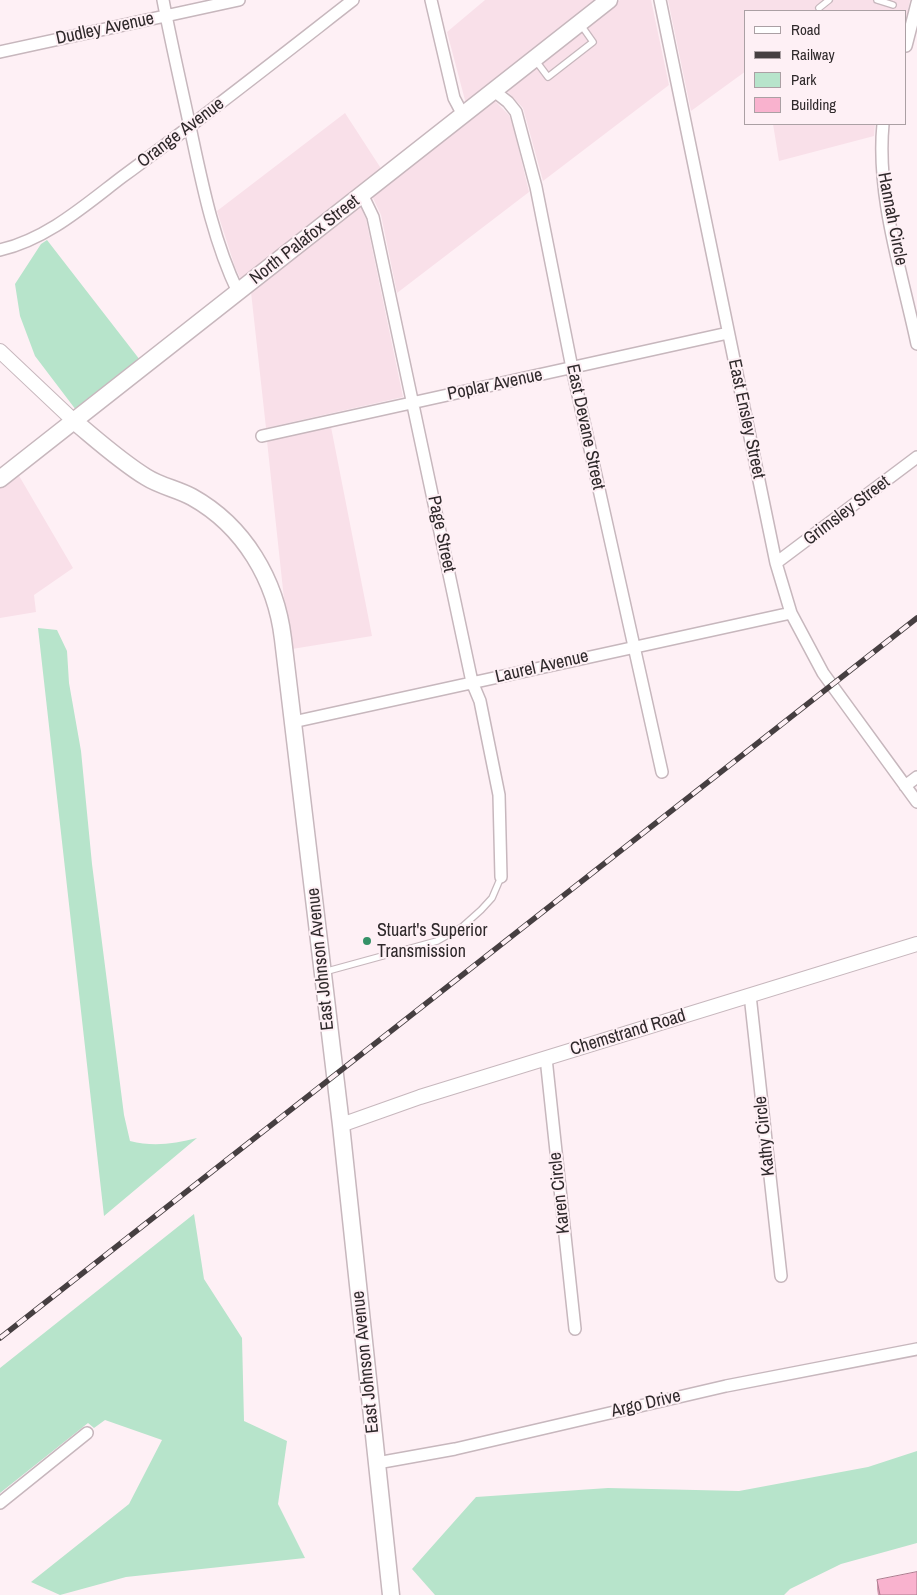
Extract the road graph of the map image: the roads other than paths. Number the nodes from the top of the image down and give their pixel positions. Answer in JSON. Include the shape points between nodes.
{"nodes":[{"id":1,"x":162,"y":0,"type":"edge"},
{"id":2,"x":239,"y":0,"type":"edge"},
{"id":3,"x":353,"y":0,"type":"edge"},
{"id":4,"x":431,"y":0,"type":"edge"},
{"id":5,"x":609,"y":0,"type":"edge"},
{"id":6,"x":660,"y":0,"type":"edge"},
{"id":7,"x":828,"y":0,"type":"edge"},
{"id":8,"x":877,"y":0,"type":"edge"},
{"id":9,"x":917,"y":3,"type":"edge"},
{"id":10,"x":893,"y":5,"type":"dead end"},
{"id":11,"x":819,"y":8,"type":"dead end"},
{"id":12,"x":166,"y":16,"type":"junction"},
{"id":13,"x":580,"y":23,"type":"junction"},
{"id":14,"x":907,"y":42,"type":"edge"},
{"id":15,"x":0,"y":52,"type":"edge"},
{"id":16,"x":534,"y":59,"type":"junction"},
{"id":17,"x":494,"y":91,"type":"junction"},
{"id":18,"x":463,"y":115,"type":"junction"},
{"id":19,"x":883,"y":125,"type":"edge"},
{"id":20,"x":190,"y":127,"type":"junction"},
{"id":21,"x":362,"y":194,"type":"junction"},
{"id":22,"x":0,"y":250,"type":"edge"},
{"id":23,"x":238,"y":292,"type":"junction"},
{"id":24,"x":728,"y":333,"type":"junction"},
{"id":25,"x":917,"y":344,"type":"edge"},
{"id":26,"x":0,"y":351,"type":"edge"},
{"id":27,"x":572,"y":368,"type":"junction"},
{"id":28,"x":412,"y":402,"type":"junction"},
{"id":29,"x":74,"y":421,"type":"junction"},
{"id":30,"x":262,"y":436,"type":"dead end"},
{"id":31,"x":917,"y":457,"type":"edge"},
{"id":32,"x":0,"y":479,"type":"edge"},
{"id":33,"x":776,"y":563,"type":"junction"},
{"id":34,"x":792,"y":613,"type":"junction"},
{"id":35,"x":634,"y":646,"type":"junction"},
{"id":36,"x":472,"y":682,"type":"junction"},
{"id":37,"x":293,"y":722,"type":"junction"},
{"id":38,"x":662,"y":772,"type":"dead end"},
{"id":39,"x":917,"y":777,"type":"edge"},
{"id":40,"x":905,"y":786,"type":"junction"},
{"id":41,"x":917,"y":802,"type":"edge"},
{"id":42,"x":501,"y":877,"type":"joint"},
{"id":43,"x":917,"y":944,"type":"edge"},
{"id":44,"x":323,"y":972,"type":"junction"},
{"id":45,"x":750,"y":995,"type":"junction"},
{"id":46,"x":546,"y":1058,"type":"junction"},
{"id":47,"x":341,"y":1125,"type":"junction"},
{"id":48,"x":781,"y":1276,"type":"dead end"},
{"id":49,"x":575,"y":1329,"type":"dead end"},
{"id":50,"x":917,"y":1349,"type":"edge"},
{"id":51,"x":88,"y":1433,"type":"dead end"},
{"id":52,"x":377,"y":1463,"type":"junction"},
{"id":53,"x":0,"y":1503,"type":"edge"},
{"id":54,"x":391,"y":1595,"type":"edge"}],
"edges":[{"from":1,"to":12,"type":"street"},
{"from":2,"to":12,"type":"street","name":"Dudley Avenue"},
{"from":3,"to":20,"type":"street","name":"Orange Avenue"},
{"from":4,"to":18,"type":"street","via":[[454,98]]},
{"from":5,"to":13,"type":"main road","name":"North Palafox Street"},
{"from":6,"to":24,"type":"street","name":"East Ensley Street"},
{"from":7,"to":11,"type":"lane"},
{"from":8,"to":10,"type":"lane"},
{"from":9,"to":14,"type":"street"},
{"from":12,"to":15,"type":"street","name":"Dudley Avenue"},
{"from":12,"to":20,"type":"street"},
{"from":13,"to":16,"type":"main road","name":"North Palafox Street"},
{"from":13,"to":16,"type":"lane","via":[[593,42],[548,77]]},
{"from":16,"to":17,"type":"main road","name":"North Palafox Street"},
{"from":17,"to":18,"type":"main road","name":"North Palafox Street"},
{"from":17,"to":27,"type":"street","name":"East Devane Street","via":[[508,102],[520,123]]},
{"from":18,"to":21,"type":"main road","name":"North Palafox Street"},
{"from":19,"to":25,"type":"street","name":"Hannah Circle","via":[[881,170],[885,196]]},
{"from":20,"to":22,"type":"street","name":"Orange Avenue","via":[[50,230],[21,246]]},
{"from":20,"to":23,"type":"street","via":[[214,229]]},
{"from":21,"to":23,"type":"main road","name":"North Palafox Street"},
{"from":21,"to":28,"type":"street","name":"Page Street","via":[[373,217]]},
{"from":23,"to":29,"type":"main road","name":"North Palafox Street"},
{"from":24,"to":27,"type":"street","name":"Poplar Avenue"},
{"from":24,"to":33,"type":"street","name":"East Ensley Street"},
{"from":26,"to":29,"type":"street"},
{"from":27,"to":28,"type":"street","name":"Poplar Avenue"},
{"from":27,"to":35,"type":"street","name":"East Devane Street"},
{"from":28,"to":30,"type":"street","name":"Poplar Avenue"},
{"from":28,"to":36,"type":"street","name":"Page Street"},
{"from":29,"to":32,"type":"main road","name":"North Palafox Street"},
{"from":29,"to":37,"type":"main road","name":"East Johnson Avenue","via":[[147,478],[191,496],[217,513],[252,552],[277,603]]},
{"from":31,"to":33,"type":"street","name":"Grimsley Street"},
{"from":33,"to":34,"type":"street","name":"East Ensley Street"},
{"from":34,"to":35,"type":"street","name":"Laurel Avenue"},
{"from":34,"to":40,"type":"street","name":"East Ensley Street","via":[[823,673]]},
{"from":35,"to":36,"type":"street","name":"Laurel Avenue"},
{"from":35,"to":38,"type":"street","name":"East Devane Street"},
{"from":36,"to":37,"type":"street","name":"Laurel Avenue"},
{"from":36,"to":42,"type":"street","name":"Page Street","via":[[480,701],[500,795]]},
{"from":37,"to":44,"type":"main road","name":"East Johnson Avenue"},
{"from":39,"to":40,"type":"street"},
{"from":40,"to":41,"type":"street","name":"East Ensley Street"},
{"from":42,"to":44,"type":"lane","via":[[492,898],[481,910],[462,927],[438,941]]},
{"from":43,"to":45,"type":"street","name":"Chemstrand Road"},
{"from":44,"to":47,"type":"main road","name":"East Johnson Avenue"},
{"from":45,"to":46,"type":"street","name":"Chemstrand Road"},
{"from":45,"to":48,"type":"street","name":"Kathy Circle"},
{"from":46,"to":47,"type":"street","name":"Chemstrand Road"},
{"from":46,"to":49,"type":"street","name":"Karen Circle"},
{"from":47,"to":52,"type":"main road","name":"East Johnson Avenue"},
{"from":50,"to":52,"type":"street","name":"Argo Drive","via":[[726,1386],[456,1450]]},
{"from":51,"to":53,"type":"street"},
{"from":52,"to":54,"type":"main road","name":"East Johnson Avenue"}]}
